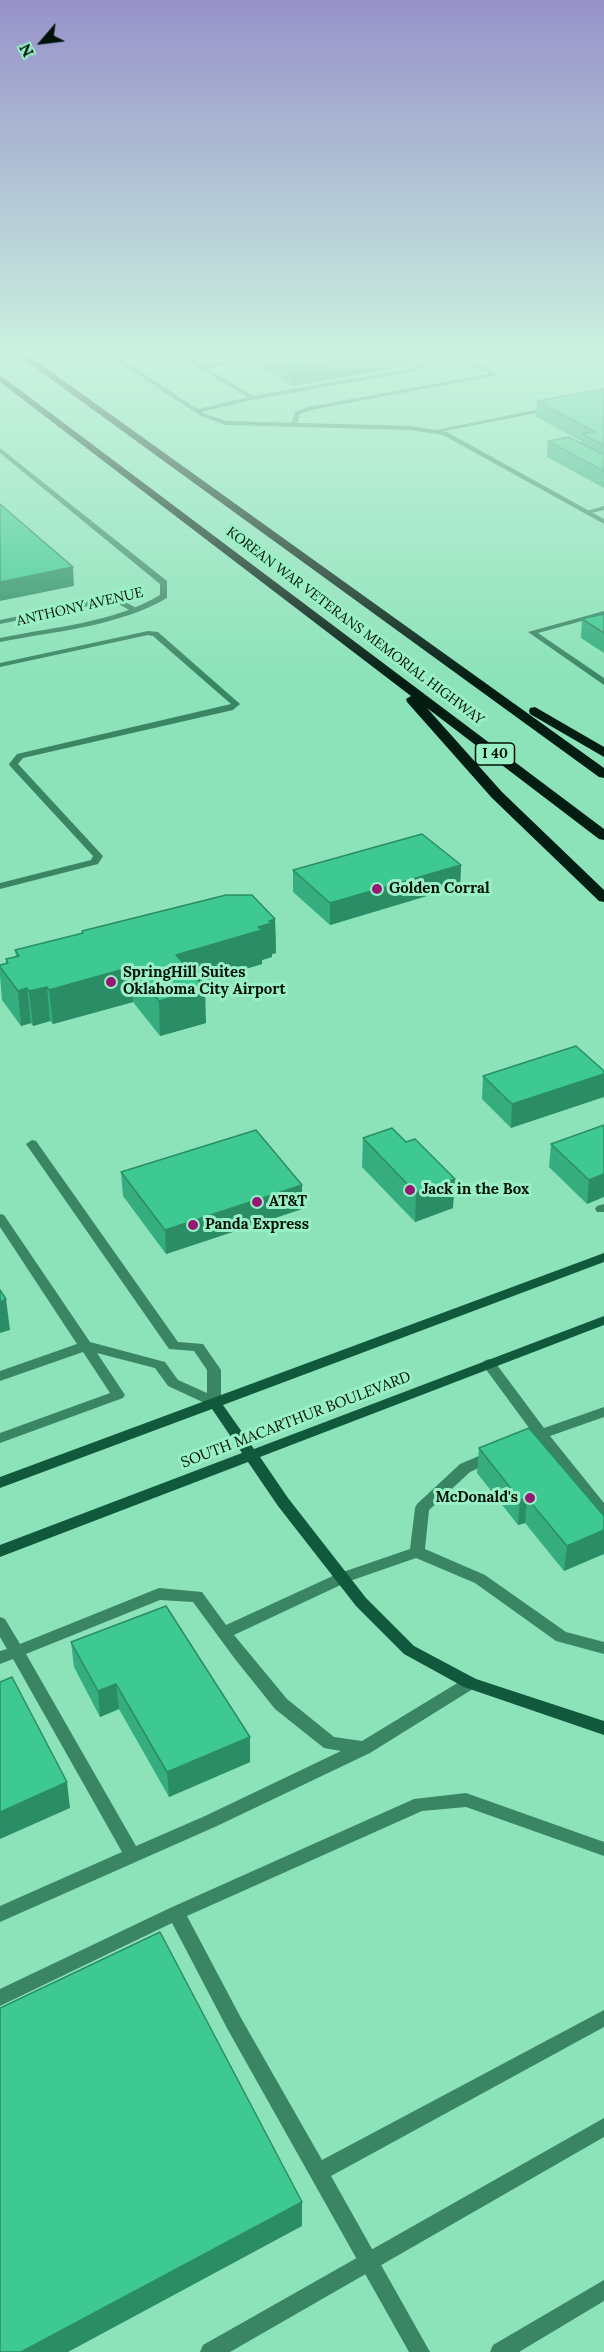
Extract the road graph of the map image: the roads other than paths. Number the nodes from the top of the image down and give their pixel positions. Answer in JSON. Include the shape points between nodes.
{"nodes":[{"id":1,"x":16,"y":463,"type":"edge"},
{"id":2,"x":112,"y":463,"type":"edge"},
{"id":3,"x":172,"y":463,"type":"edge"},
{"id":4,"x":501,"y":463,"type":"edge"},
{"id":5,"x":604,"y":508,"type":"edge"},
{"id":6,"x":587,"y":512,"type":"junction"},
{"id":7,"x":604,"y":522,"type":"edge"},
{"id":8,"x":136,"y":610,"type":"junction"},
{"id":9,"x":604,"y":613,"type":"edge"},
{"id":10,"x":0,"y":622,"type":"edge"},
{"id":11,"x":414,"y":636,"type":"junction"},
{"id":12,"x":0,"y":640,"type":"edge"},
{"id":13,"x":0,"y":665,"type":"edge"},
{"id":14,"x":387,"y":671,"type":"junction"},
{"id":15,"x":604,"y":682,"type":"edge"},
{"id":16,"x":604,"y":753,"type":"edge"},
{"id":17,"x":604,"y":774,"type":"edge"},
{"id":18,"x":604,"y":836,"type":"edge"},
{"id":19,"x":0,"y":886,"type":"edge"},
{"id":20,"x":604,"y":898,"type":"edge"},
{"id":21,"x":32,"y":1144,"type":"dead end"},
{"id":22,"x":0,"y":1218,"type":"edge"},
{"id":23,"x":604,"y":1257,"type":"edge"},
{"id":24,"x":604,"y":1320,"type":"edge"},
{"id":25,"x":86,"y":1346,"type":"junction"},
{"id":26,"x":174,"y":1346,"type":"junction"},
{"id":27,"x":489,"y":1364,"type":"junction"},
{"id":28,"x":160,"y":1365,"type":"junction"},
{"id":29,"x":0,"y":1376,"type":"edge"},
{"id":30,"x":214,"y":1402,"type":"junction"},
{"id":31,"x":601,"y":1417,"type":"edge"},
{"id":32,"x":541,"y":1434,"type":"junction"},
{"id":33,"x":0,"y":1438,"type":"edge"},
{"id":34,"x":250,"y":1454,"type":"junction"},
{"id":35,"x":0,"y":1483,"type":"edge"},
{"id":36,"x":604,"y":1513,"type":"edge"},
{"id":37,"x":0,"y":1551,"type":"edge"},
{"id":38,"x":417,"y":1552,"type":"junction"},
{"id":39,"x":342,"y":1578,"type":"junction"},
{"id":40,"x":0,"y":1623,"type":"edge"},
{"id":41,"x":223,"y":1632,"type":"junction"},
{"id":42,"x":604,"y":1648,"type":"edge"},
{"id":43,"x":17,"y":1651,"type":"junction"},
{"id":44,"x":0,"y":1658,"type":"edge"},
{"id":45,"x":470,"y":1683,"type":"junction"},
{"id":46,"x":604,"y":1728,"type":"edge"},
{"id":47,"x":364,"y":1748,"type":"junction"},
{"id":48,"x":604,"y":1849,"type":"edge"},
{"id":49,"x":133,"y":1856,"type":"junction"},
{"id":50,"x":176,"y":1913,"type":"junction"},
{"id":51,"x":0,"y":1914,"type":"edge"},
{"id":52,"x":0,"y":1998,"type":"edge"},
{"id":53,"x":604,"y":2018,"type":"edge"},
{"id":54,"x":604,"y":2127,"type":"edge"},
{"id":55,"x":319,"y":2172,"type":"junction"},
{"id":56,"x":370,"y":2260,"type":"junction"},
{"id":57,"x":604,"y":2290,"type":"edge"},
{"id":58,"x":210,"y":2352,"type":"edge"},
{"id":59,"x":420,"y":2352,"type":"edge"},
{"id":60,"x":500,"y":2352,"type":"edge"}],
"edges":[{"from":1,"to":8,"type":"street","name":"ANTHONY AVENUE","via":[[164,583],[164,596]]},
{"from":2,"to":14,"type":"highway","name":"KOREAN WAR VETERANS MEMORIAL HIGHWAY","number":"I 40"},
{"from":3,"to":11,"type":"highway","name":"KOREAN WAR VETERANS MEMORIAL HIGHWAY"},
{"from":4,"to":6,"type":"street"},
{"from":5,"to":6,"type":"street"},
{"from":6,"to":7,"type":"street"},
{"from":8,"to":10,"type":"street","via":[[114,598]]},
{"from":8,"to":12,"type":"street","name":"ANTHONY AVENUE"},
{"from":9,"to":15,"type":"street","via":[[532,632]]},
{"from":11,"to":16,"type":"highway"},
{"from":11,"to":17,"type":"highway","name":"KOREAN WAR VETERANS MEMORIAL HIGHWAY"},
{"from":13,"to":19,"type":"street","via":[[155,634],[236,704],[20,756],[13,764],[98,856],[95,862]]},
{"from":14,"to":18,"type":"highway","name":"KOREAN WAR VETERANS MEMORIAL HIGHWAY","number":"I 40"},
{"from":14,"to":20,"type":"highway","via":[[497,795]]},
{"from":21,"to":26,"type":"street"},
{"from":22,"to":25,"type":"street"},
{"from":23,"to":30,"type":"main road"},
{"from":24,"to":27,"type":"main road","name":"SOUTH MACARTHUR BOULEVARD"},
{"from":25,"to":28,"type":"street"},
{"from":25,"to":29,"type":"street"},
{"from":25,"to":33,"type":"street","via":[[118,1395]]},
{"from":26,"to":28,"type":"street"},
{"from":26,"to":30,"type":"street","via":[[198,1347],[209,1362],[214,1370]]},
{"from":27,"to":32,"type":"street"},
{"from":27,"to":34,"type":"main road","name":"SOUTH MACARTHUR BOULEVARD"},
{"from":28,"to":30,"type":"street","via":[[173,1383]]},
{"from":30,"to":34,"type":"main road"},
{"from":30,"to":35,"type":"main road"},
{"from":31,"to":32,"type":"street"},
{"from":32,"to":36,"type":"street"},
{"from":32,"to":38,"type":"street","via":[[465,1468],[423,1508]]},
{"from":34,"to":37,"type":"main road","name":"SOUTH MACARTHUR BOULEVARD"},
{"from":34,"to":39,"type":"main road"},
{"from":38,"to":39,"type":"street"},
{"from":38,"to":42,"type":"street","via":[[480,1580],[561,1637]]},
{"from":39,"to":41,"type":"street"},
{"from":39,"to":45,"type":"main road","via":[[409,1650]]},
{"from":40,"to":43,"type":"street"},
{"from":41,"to":43,"type":"street","via":[[197,1596],[159,1594]]},
{"from":41,"to":47,"type":"street","via":[[281,1704],[330,1743]]},
{"from":43,"to":44,"type":"street"},
{"from":43,"to":49,"type":"street"},
{"from":45,"to":46,"type":"main road"},
{"from":45,"to":47,"type":"street"},
{"from":47,"to":49,"type":"street"},
{"from":48,"to":50,"type":"street","via":[[466,1800],[420,1804]]},
{"from":49,"to":51,"type":"street"},
{"from":50,"to":52,"type":"street"},
{"from":50,"to":55,"type":"street"},
{"from":53,"to":55,"type":"street"},
{"from":54,"to":56,"type":"street"},
{"from":55,"to":56,"type":"street"},
{"from":56,"to":58,"type":"street"},
{"from":56,"to":59,"type":"street"},
{"from":57,"to":60,"type":"street"}]}
